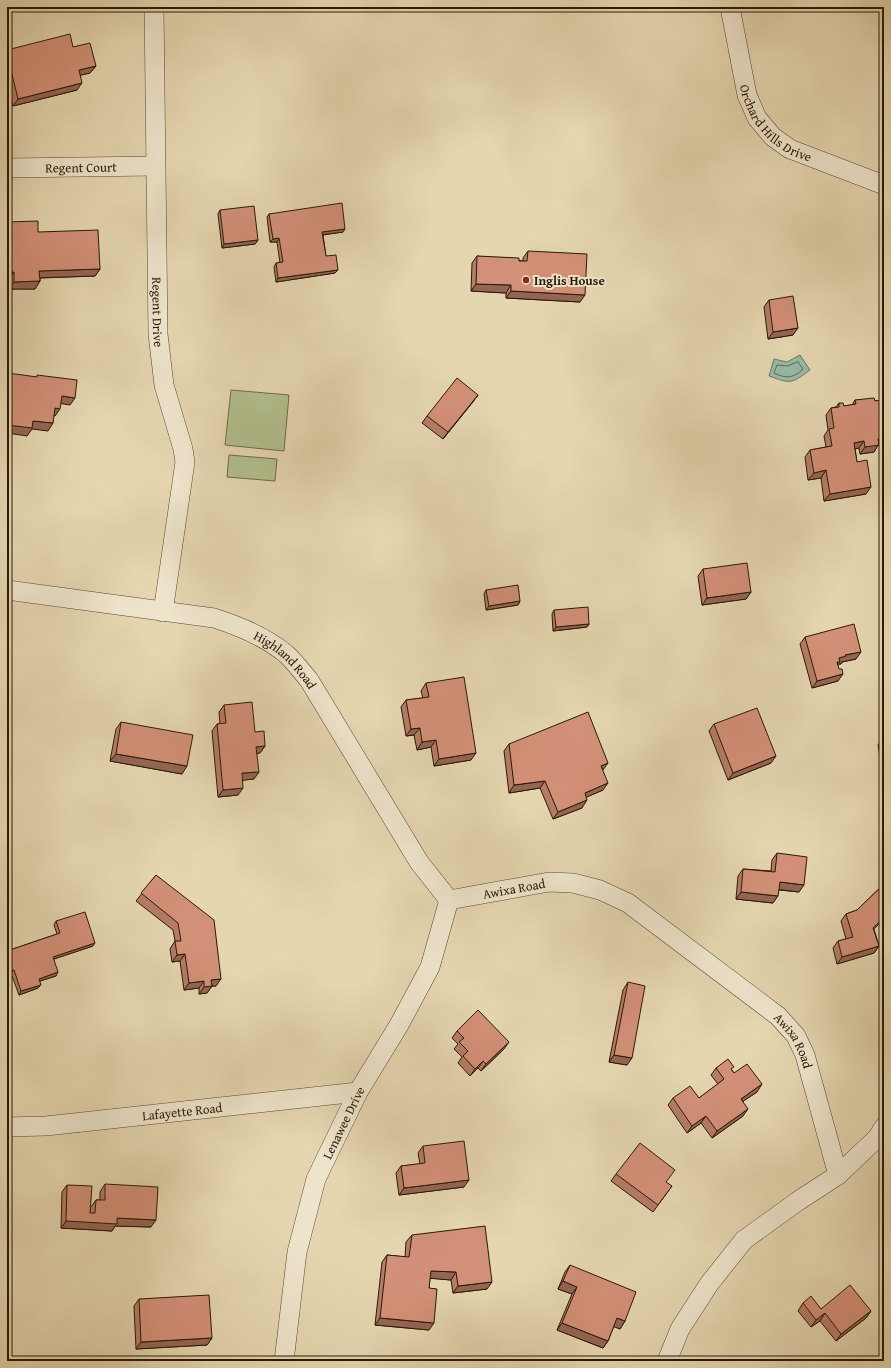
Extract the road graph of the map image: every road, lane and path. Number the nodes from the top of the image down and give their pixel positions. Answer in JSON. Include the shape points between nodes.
{"nodes":[{"id":1,"x":154,"y":7,"type":"edge"},
{"id":2,"x":730,"y":7,"type":"edge"},
{"id":3,"x":156,"y":166,"type":"junction"},
{"id":4,"x":7,"y":168,"type":"edge"},
{"id":5,"x":884,"y":185,"type":"edge"},
{"id":6,"x":7,"y":590,"type":"edge"},
{"id":7,"x":163,"y":612,"type":"junction"},
{"id":8,"x":449,"y":900,"type":"junction"},
{"id":9,"x":358,"y":1092,"type":"junction"},
{"id":10,"x":7,"y":1126,"type":"edge"},
{"id":11,"x":882,"y":1134,"type":"edge"},
{"id":12,"x":838,"y":1175,"type":"junction"},
{"id":13,"x":284,"y":1361,"type":"edge"},
{"id":14,"x":667,"y":1361,"type":"edge"}],
"edges":[{"from":1,"to":3,"type":"street","name":"Regent Drive"},
{"from":2,"to":5,"type":"street","name":"Orchard Hills Drive","via":[[747,95],[757,118],[773,137],[790,148]]},
{"from":3,"to":4,"type":"street","name":"Regent Court"},
{"from":3,"to":7,"type":"street","name":"Regent Drive","via":[[158,334],[164,385],[185,462]]},
{"from":6,"to":7,"type":"street","name":"Highland Road"},
{"from":7,"to":8,"type":"street","name":"Highland Road","via":[[214,618],[231,623],[259,636],[286,654],[309,680],[419,862]]},
{"from":8,"to":9,"type":"street","name":"Lenawee Drive","via":[[430,967],[399,1025]]},
{"from":8,"to":12,"type":"street","name":"Awixa Road","via":[[550,882],[573,883],[600,890],[628,902],[778,1016],[796,1036],[811,1074]]},
{"from":9,"to":10,"type":"street","name":"Lafayette Road","via":[[46,1126]]},
{"from":9,"to":13,"type":"street","name":"Lenawee Drive","via":[[316,1179],[297,1252]]},
{"from":11,"to":12,"type":"street"},
{"from":12,"to":14,"type":"street","via":[[744,1240],[708,1284],[680,1329]]}]}
